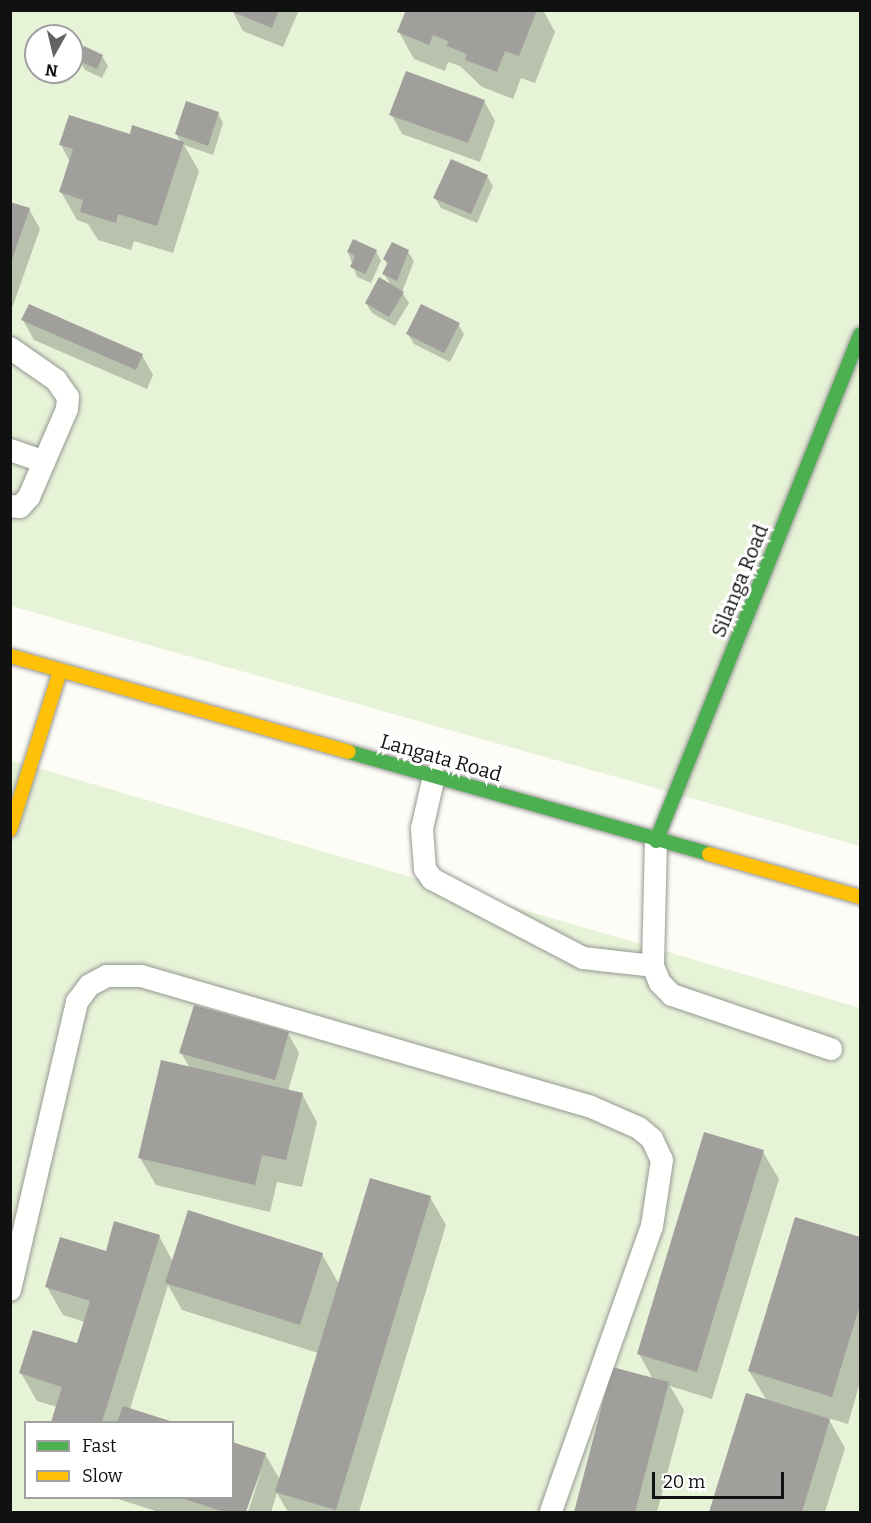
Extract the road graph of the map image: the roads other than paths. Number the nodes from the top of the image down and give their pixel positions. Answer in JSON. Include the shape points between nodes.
{"nodes":[{"id":1,"x":861,"y":335,"type":"edge"},
{"id":2,"x":10,"y":348,"type":"edge"},
{"id":3,"x":10,"y":450,"type":"edge"},
{"id":4,"x":44,"y":462,"type":"junction"},
{"id":5,"x":10,"y":506,"type":"edge"},
{"id":6,"x":10,"y":656,"type":"edge"},
{"id":7,"x":60,"y":671,"type":"junction"},
{"id":8,"x":434,"y":776,"type":"junction"},
{"id":9,"x":10,"y":830,"type":"edge"},
{"id":10,"x":656,"y":840,"type":"junction"},
{"id":11,"x":861,"y":897,"type":"edge"},
{"id":12,"x":653,"y":966,"type":"junction"},
{"id":13,"x":831,"y":1049,"type":"dead end"},
{"id":14,"x":10,"y":1290,"type":"edge"},
{"id":15,"x":551,"y":1512,"type":"edge"}],
"edges":[{"from":1,"to":10,"type":"main road","name":"Silanga Road"},
{"from":2,"to":4,"type":"lane","via":[[56,380],[68,397],[67,409]]},
{"from":3,"to":4,"type":"lane"},
{"from":4,"to":5,"type":"lane","via":[[25,504]]},
{"from":6,"to":7,"type":"main road","name":"Langata Road"},
{"from":7,"to":8,"type":"main road","name":"Langata Road"},
{"from":7,"to":9,"type":"main road"},
{"from":8,"to":10,"type":"main road","name":"Langata Road"},
{"from":8,"to":12,"type":"lane","via":[[422,829],[425,869],[432,879],[583,958]]},
{"from":10,"to":11,"type":"main road","name":"Langata Road"},
{"from":10,"to":12,"type":"lane"},
{"from":12,"to":13,"type":"lane","via":[[660,983],[672,995]]},
{"from":14,"to":15,"type":"lane","via":[[77,1002],[90,985],[107,976],[141,976],[589,1106],[639,1128],[652,1139],[662,1160],[652,1226]]}]}
